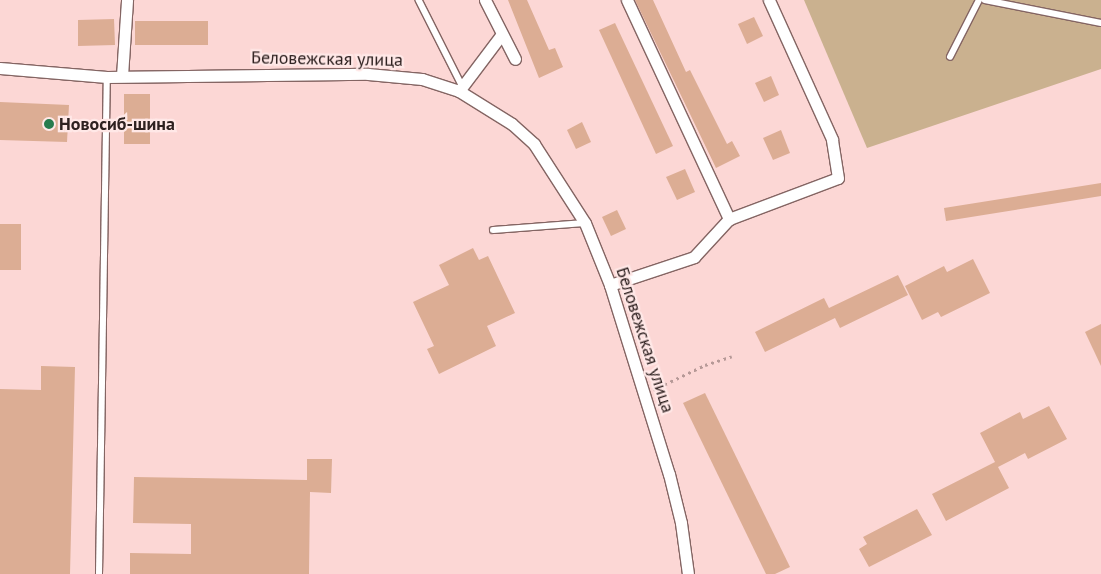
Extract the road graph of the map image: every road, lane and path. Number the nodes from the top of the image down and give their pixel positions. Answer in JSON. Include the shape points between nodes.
{"nodes":[{"id":1,"x":127,"y":0,"type":"edge"},
{"id":2,"x":419,"y":0,"type":"edge"},
{"id":3,"x":485,"y":0,"type":"edge"},
{"id":4,"x":627,"y":0,"type":"edge"},
{"id":5,"x":769,"y":0,"type":"edge"},
{"id":6,"x":979,"y":0,"type":"edge"},
{"id":7,"x":985,"y":0,"type":"edge"},
{"id":8,"x":1101,"y":23,"type":"edge"},
{"id":9,"x":502,"y":34,"type":"junction"},
{"id":10,"x":950,"y":57,"type":"dead end"},
{"id":11,"x":515,"y":59,"type":"dead end"},
{"id":12,"x":0,"y":68,"type":"edge"},
{"id":13,"x":107,"y":76,"type":"junction"},
{"id":14,"x":122,"y":76,"type":"junction"},
{"id":15,"x":461,"y":88,"type":"junction"},
{"id":16,"x":729,"y":219,"type":"junction"},
{"id":17,"x":585,"y":223,"type":"junction"},
{"id":18,"x":493,"y":230,"type":"dead end"},
{"id":19,"x":610,"y":286,"type":"junction"},
{"id":20,"x":732,"y":356,"type":"dead end"},
{"id":21,"x":666,"y":384,"type":"dead end"},
{"id":22,"x":99,"y":574,"type":"edge"},
{"id":23,"x":688,"y":574,"type":"edge"}],
"edges":[{"from":1,"to":14,"type":"street"},
{"from":2,"to":15,"type":"lane"},
{"from":3,"to":9,"type":"street"},
{"from":4,"to":16,"type":"street"},
{"from":5,"to":16,"type":"street","via":[[832,140],[838,178]]},
{"from":6,"to":10,"type":"lane"},
{"from":7,"to":8,"type":"lane"},
{"from":9,"to":11,"type":"street"},
{"from":9,"to":15,"type":"street"},
{"from":12,"to":13,"type":"street","name":"Беловежская улица"},
{"from":13,"to":14,"type":"street","name":"Беловежская улица"},
{"from":13,"to":22,"type":"lane"},
{"from":14,"to":15,"type":"street","name":"Беловежская улица","via":[[368,74]]},
{"from":15,"to":17,"type":"street","name":"Беловежская улица","via":[[534,144]]},
{"from":16,"to":19,"type":"street","via":[[694,256]]},
{"from":17,"to":18,"type":"lane"},
{"from":17,"to":19,"type":"street","name":"Беловежская улица"},
{"from":19,"to":23,"type":"street","name":"Беловежская улица","via":[[669,474],[681,523]]},
{"from":20,"to":21,"type":"path"}]}
